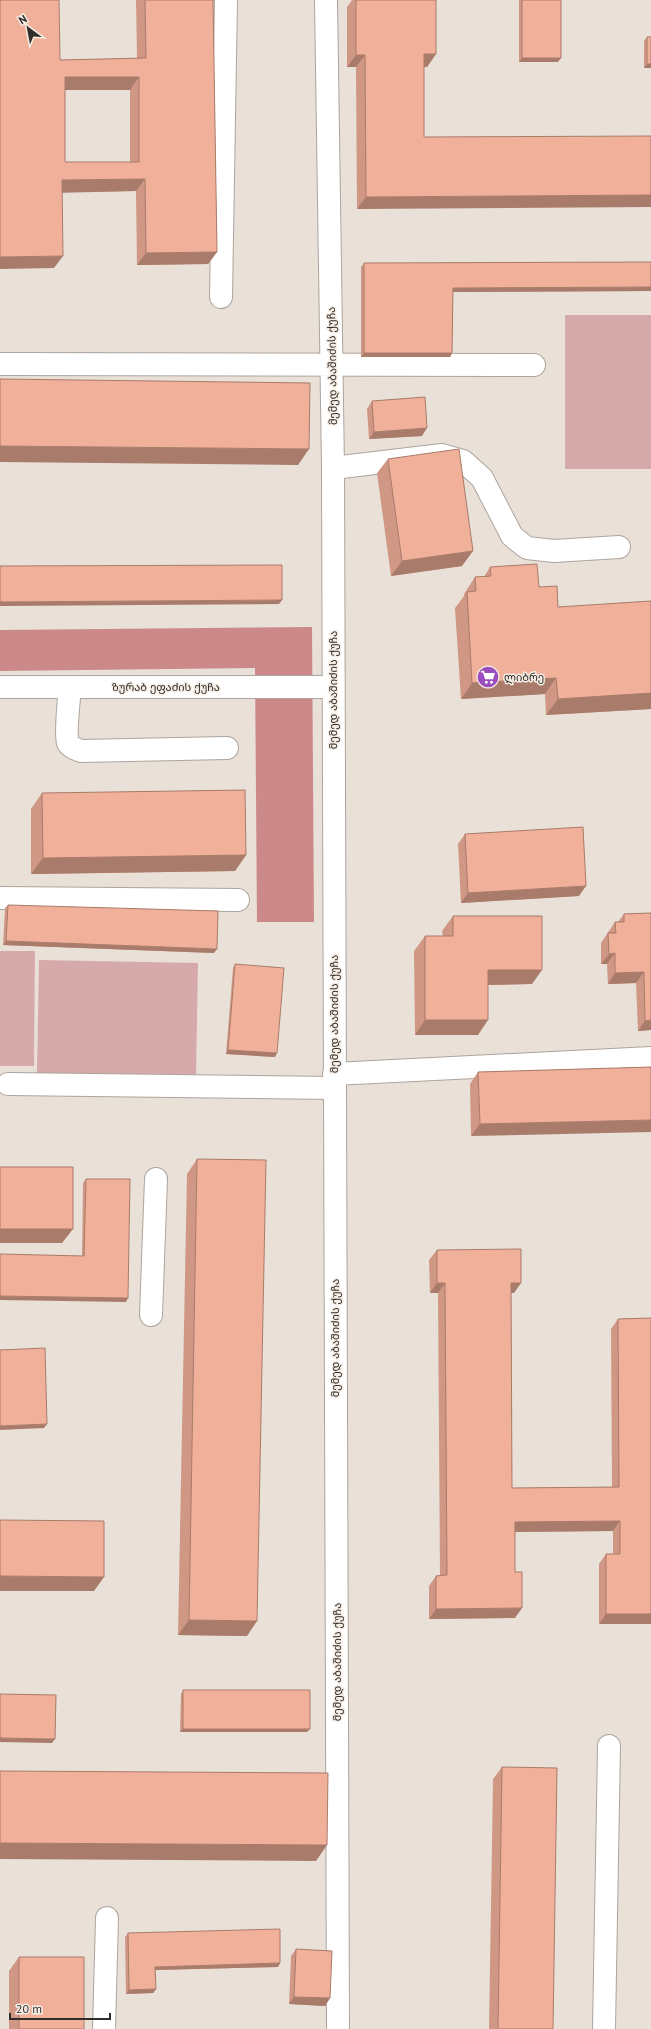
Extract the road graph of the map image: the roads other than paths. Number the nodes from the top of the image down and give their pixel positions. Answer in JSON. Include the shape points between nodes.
{"nodes":[{"id":1,"x":226,"y":0,"type":"edge"},
{"id":2,"x":326,"y":0,"type":"edge"},
{"id":3,"x":221,"y":297,"type":"dead end"},
{"id":4,"x":0,"y":364,"type":"edge"},
{"id":5,"x":331,"y":364,"type":"junction"},
{"id":6,"x":534,"y":365,"type":"dead end"},
{"id":7,"x":333,"y":468,"type":"junction"},
{"id":8,"x":619,"y":548,"type":"dead end"},
{"id":9,"x":0,"y":687,"type":"edge"},
{"id":10,"x":333,"y":687,"type":"junction"},
{"id":11,"x":70,"y":688,"type":"junction"},
{"id":12,"x":228,"y":748,"type":"dead end"},
{"id":13,"x":0,"y":898,"type":"edge"},
{"id":14,"x":238,"y":900,"type":"dead end"},
{"id":15,"x":651,"y":1058,"type":"edge"},
{"id":16,"x":334,"y":1081,"type":"junction"},
{"id":17,"x":8,"y":1084,"type":"dead end"},
{"id":18,"x":156,"y":1179,"type":"dead end"},
{"id":19,"x":152,"y":1315,"type":"dead end"},
{"id":20,"x":608,"y":1746,"type":"dead end"},
{"id":21,"x":107,"y":1918,"type":"dead end"},
{"id":22,"x":104,"y":2029,"type":"edge"},
{"id":23,"x":338,"y":2029,"type":"edge"},
{"id":24,"x":604,"y":2029,"type":"edge"}],
"edges":[{"from":1,"to":3,"type":"street"},
{"from":2,"to":5,"type":"street","name":"მემედ აბაშიძის ქუჩა"},
{"from":4,"to":5,"type":"street"},
{"from":5,"to":6,"type":"street"},
{"from":5,"to":7,"type":"street","name":"მემედ აბაშიძის ქუჩა"},
{"from":7,"to":8,"type":"street","via":[[442,455],[463,461],[482,478],[512,536],[527,548],[554,551]]},
{"from":7,"to":10,"type":"street","name":"მემედ აბაშიძის ქუჩა"},
{"from":9,"to":11,"type":"street","name":"ზურაბ ეფაძის ქუჩა"},
{"from":10,"to":11,"type":"street","name":"ზურაბ ეფაძის ქუჩა"},
{"from":10,"to":16,"type":"street","name":"მემედ აბაშიძის ქუჩა"},
{"from":11,"to":12,"type":"street","via":[[67,738],[72,748],[81,751]]},
{"from":13,"to":14,"type":"street"},
{"from":15,"to":16,"type":"street"},
{"from":16,"to":17,"type":"street"},
{"from":16,"to":23,"type":"street","name":"მემედ აბაშიძის ქუჩა"},
{"from":18,"to":19,"type":"street"},
{"from":20,"to":24,"type":"street"},
{"from":21,"to":22,"type":"street"}]}
